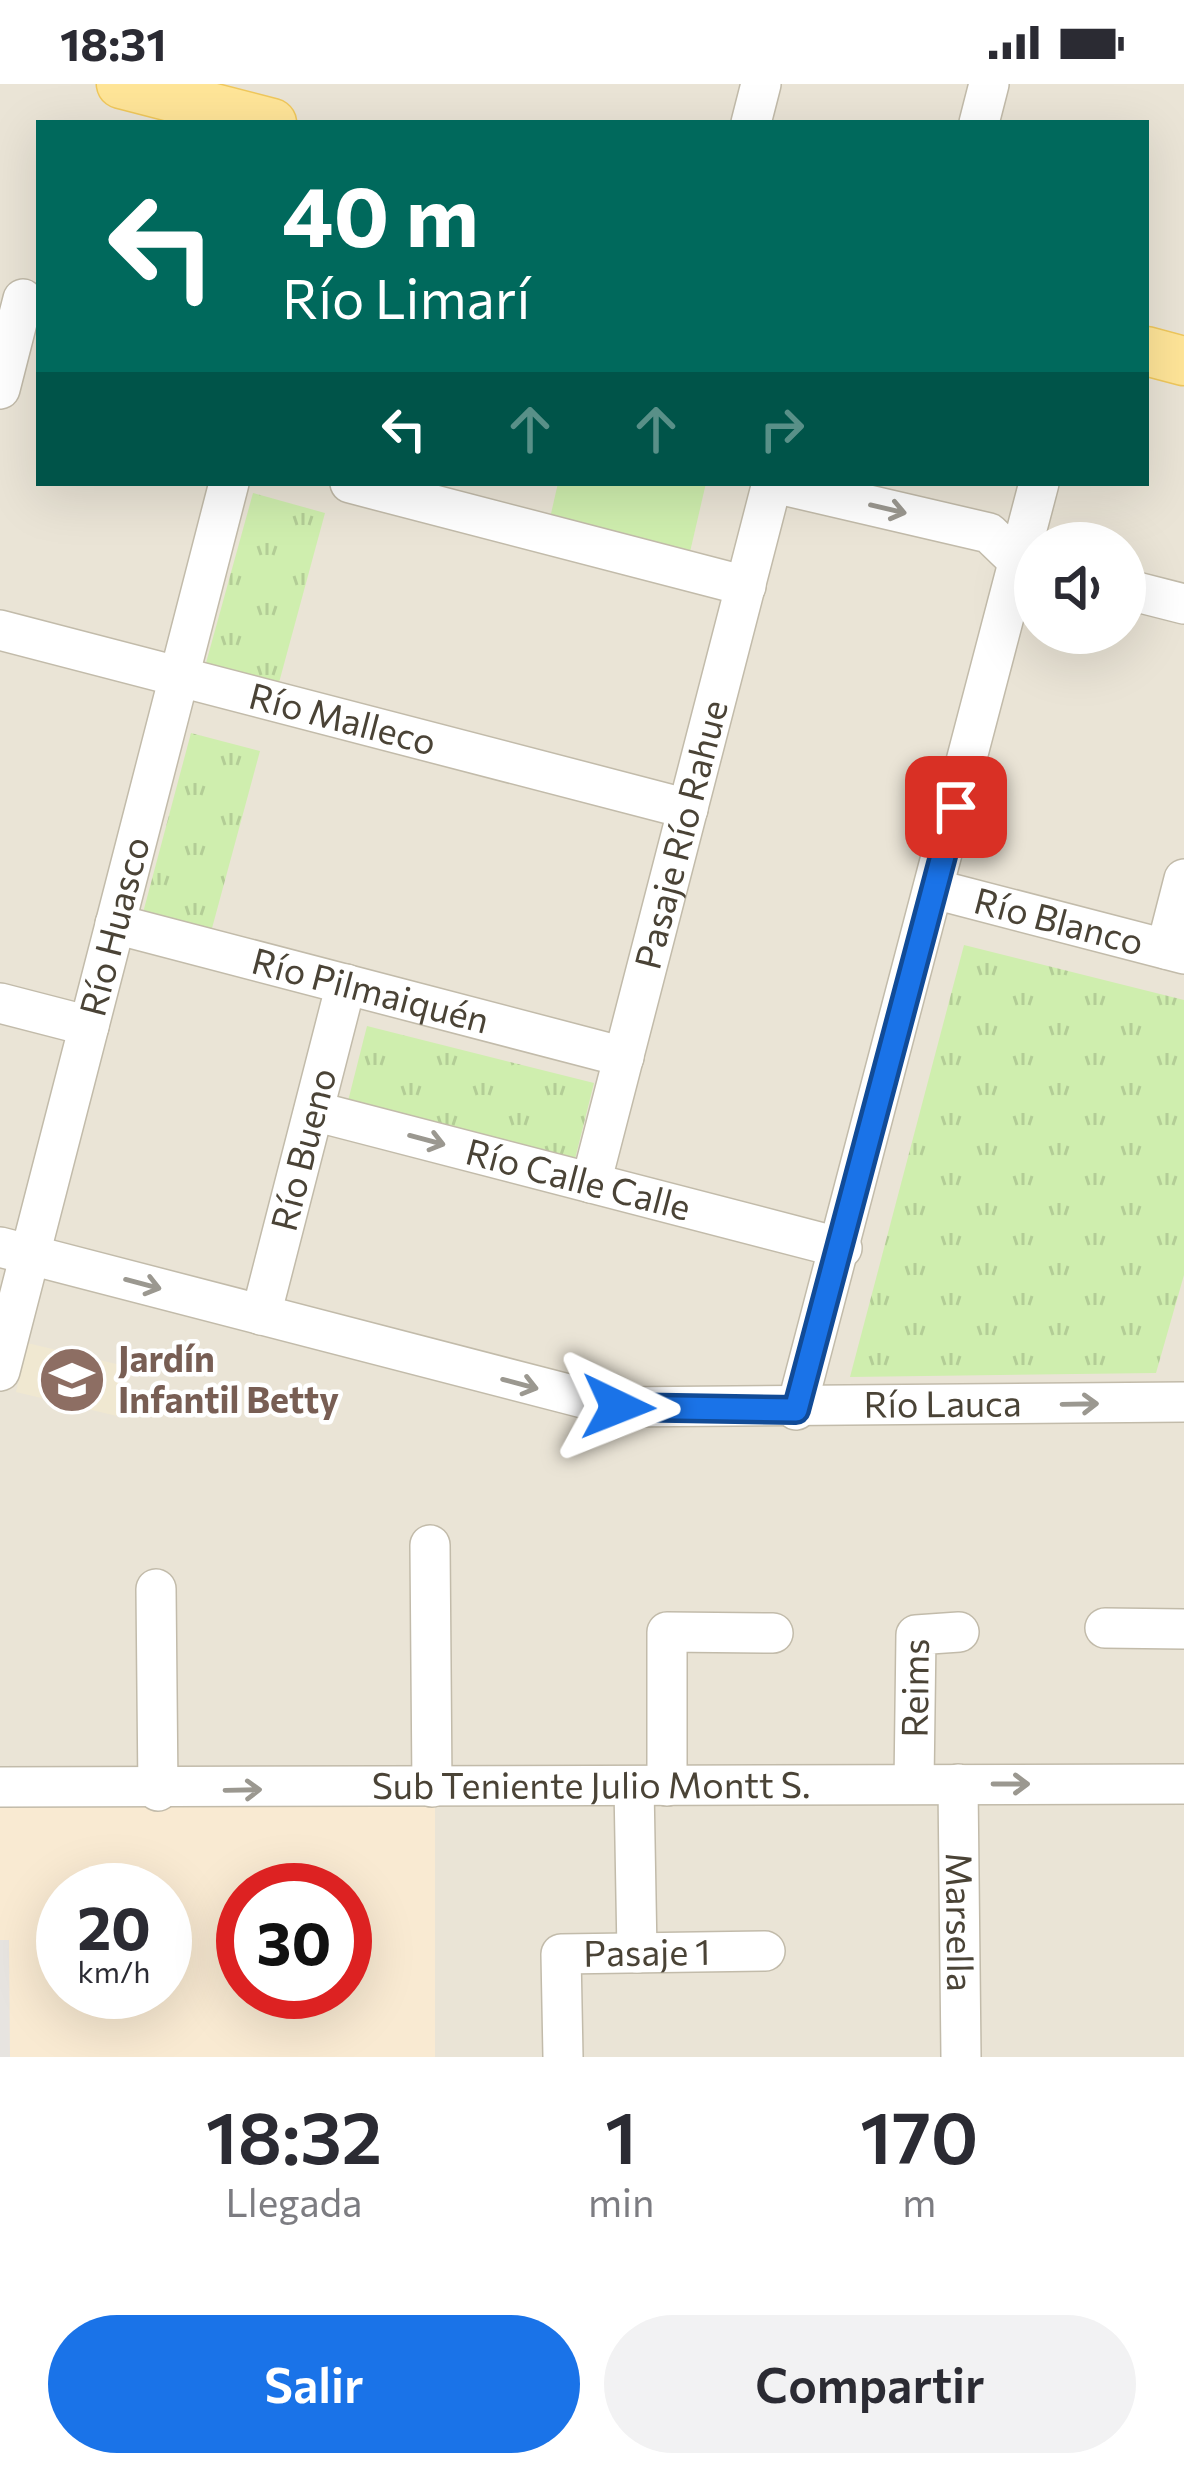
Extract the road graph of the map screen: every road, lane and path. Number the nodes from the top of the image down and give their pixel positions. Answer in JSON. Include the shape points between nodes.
{"nodes":[{"id":1,"x":121,"y":84,"type":"edge"},
{"id":2,"x":761,"y":84,"type":"edge"},
{"id":3,"x":989,"y":84,"type":"edge"},
{"id":4,"x":247,"y":106,"type":"edge"},
{"id":5,"x":752,"y":120,"type":"edge"},
{"id":6,"x":980,"y":120,"type":"edge"},
{"id":7,"x":21,"y":298,"type":"edge"},
{"id":8,"x":1149,"y":352,"type":"edge"},
{"id":9,"x":1184,"y":361,"type":"edge"},
{"id":10,"x":0,"y":389,"type":"edge"},
{"id":11,"x":228,"y":486,"type":"edge"},
{"id":12,"x":374,"y":486,"type":"edge"},
{"id":13,"x":772,"y":486,"type":"edge"},
{"id":14,"x":786,"y":486,"type":"edge"},
{"id":15,"x":1040,"y":486,"type":"edge"},
{"id":16,"x":470,"y":498,"type":"edge"},
{"id":17,"x":1034,"y":522,"type":"edge"},
{"id":18,"x":1014,"y":553,"type":"edge"},
{"id":19,"x":746,"y":586,"type":"junction"},
{"id":20,"x":1146,"y":594,"type":"edge"},
{"id":21,"x":1184,"y":604,"type":"edge"},
{"id":22,"x":1014,"y":609,"type":"edge"},
{"id":23,"x":0,"y":630,"type":"edge"},
{"id":24,"x":0,"y":655,"type":"edge"},
{"id":25,"x":176,"y":688,"type":"junction"},
{"id":26,"x":685,"y":820,"type":"junction"},
{"id":27,"x":1184,"y":879,"type":"edge"},
{"id":28,"x":934,"y":889,"type":"junction"},
{"id":29,"x":116,"y":924,"type":"junction"},
{"id":30,"x":1175,"y":952,"type":"edge"},
{"id":31,"x":346,"y":984,"type":"junction"},
{"id":32,"x":0,"y":1003,"type":"edge"},
{"id":33,"x":89,"y":1026,"type":"junction"},
{"id":34,"x":624,"y":1057,"type":"junction"},
{"id":35,"x":314,"y":1111,"type":"junction"},
{"id":36,"x":591,"y":1183,"type":"junction"},
{"id":37,"x":842,"y":1248,"type":"junction"},
{"id":38,"x":15,"y":1250,"type":"edge"},
{"id":39,"x":261,"y":1315,"type":"junction"},
{"id":40,"x":0,"y":1371,"type":"edge"},
{"id":41,"x":1184,"y":1402,"type":"edge"},
{"id":42,"x":796,"y":1410,"type":"junction"},
{"id":43,"x":430,"y":1545,"type":"dead end"},
{"id":44,"x":156,"y":1588,"type":"dead end"},
{"id":45,"x":1105,"y":1628,"type":"dead end"},
{"id":46,"x":1184,"y":1630,"type":"edge"},
{"id":47,"x":958,"y":1632,"type":"dead end"},
{"id":48,"x":773,"y":1633,"type":"dead end"},
{"id":49,"x":914,"y":1784,"type":"junction"},
{"id":50,"x":958,"y":1784,"type":"junction"},
{"id":51,"x":1184,"y":1784,"type":"edge"},
{"id":52,"x":651,"y":1786,"type":"junction"},
{"id":53,"x":0,"y":1787,"type":"edge"},
{"id":54,"x":432,"y":1787,"type":"junction"},
{"id":55,"x":158,"y":1791,"type":"junction"},
{"id":56,"x":765,"y":1952,"type":"dead end"},
{"id":57,"x":637,"y":1953,"type":"junction"},
{"id":58,"x":563,"y":2057,"type":"edge"},
{"id":59,"x":961,"y":2057,"type":"edge"}],
"edges":[{"from":1,"to":4,"type":"main road"},
{"from":2,"to":5,"type":"street"},
{"from":3,"to":6,"type":"street"},
{"from":7,"to":10,"type":"street"},
{"from":8,"to":9,"type":"main road"},
{"from":11,"to":25,"type":"street","name":"Río Huasco"},
{"from":12,"to":16,"type":"street"},
{"from":13,"to":19,"type":"street","name":"Pasaje Río Rahue"},
{"from":14,"to":18,"type":"street","one_way":true,"via":[[989,533]]},
{"from":15,"to":17,"type":"street"},
{"from":16,"to":19,"type":"street"},
{"from":19,"to":26,"type":"street","name":"Pasaje Río Rahue"},
{"from":20,"to":21,"type":"street"},
{"from":22,"to":28,"type":"street"},
{"from":23,"to":25,"type":"street","name":"Río Malleco"},
{"from":24,"to":25,"type":"street","name":"Río Malleco"},
{"from":25,"to":26,"type":"street","name":"Río Malleco"},
{"from":25,"to":29,"type":"street","name":"Río Huasco"},
{"from":26,"to":34,"type":"street","name":"Pasaje Río Rahue"},
{"from":27,"to":30,"type":"street"},
{"from":28,"to":30,"type":"street","name":"Río Blanco"},
{"from":28,"to":37,"type":"street"},
{"from":29,"to":31,"type":"street","name":"Río Pilmaiquén"},
{"from":29,"to":33,"type":"street","name":"Río Huasco"},
{"from":31,"to":34,"type":"street","name":"Río Pilmaiquén"},
{"from":31,"to":35,"type":"street","name":"Río Bueno"},
{"from":32,"to":33,"type":"street"},
{"from":33,"to":38,"type":"street","name":"Río Huasco"},
{"from":34,"to":36,"type":"street","name":"Pasaje Río Rahue"},
{"from":35,"to":36,"type":"street","name":"Río Calle Calle","one_way":true},
{"from":35,"to":39,"type":"street","name":"Río Bueno"},
{"from":36,"to":37,"type":"street","name":"Río Calle Calle"},
{"from":37,"to":42,"type":"street"},
{"from":38,"to":39,"type":"street","name":"Río Lauca","one_way":true},
{"from":38,"to":40,"type":"street","name":"Río Huasco"},
{"from":39,"to":42,"type":"street","name":"Río Lauca","one_way":true,"via":[[603,1405]]},
{"from":42,"to":41,"type":"street","name":"Río Lauca","one_way":true},
{"from":43,"to":54,"type":"street"},
{"from":44,"to":55,"type":"street"},
{"from":45,"to":46,"type":"street"},
{"from":47,"to":49,"type":"street","name":"Reims","via":[[916,1635]]},
{"from":48,"to":52,"type":"street","via":[[667,1632]]},
{"from":49,"to":50,"type":"street","name":"Sub Teniente Julio Montt S."},
{"from":49,"to":52,"type":"street","name":"Sub Teniente Julio Montt S."},
{"from":50,"to":51,"type":"street","name":"Sub Teniente Julio Montt S.","one_way":true},
{"from":50,"to":59,"type":"street","name":"Marsella"},
{"from":52,"to":54,"type":"street","name":"Sub Teniente Julio Montt S."},
{"from":52,"to":57,"type":"street"},
{"from":53,"to":55,"type":"street","name":"Sub Teniente Julio Montt S."},
{"from":55,"to":54,"type":"street","name":"Sub Teniente Julio Montt S.","one_way":true},
{"from":56,"to":57,"type":"street","name":"Pasaje 1"},
{"from":57,"to":58,"type":"street","name":"Pasaje 1","via":[[561,1954]]}]}
